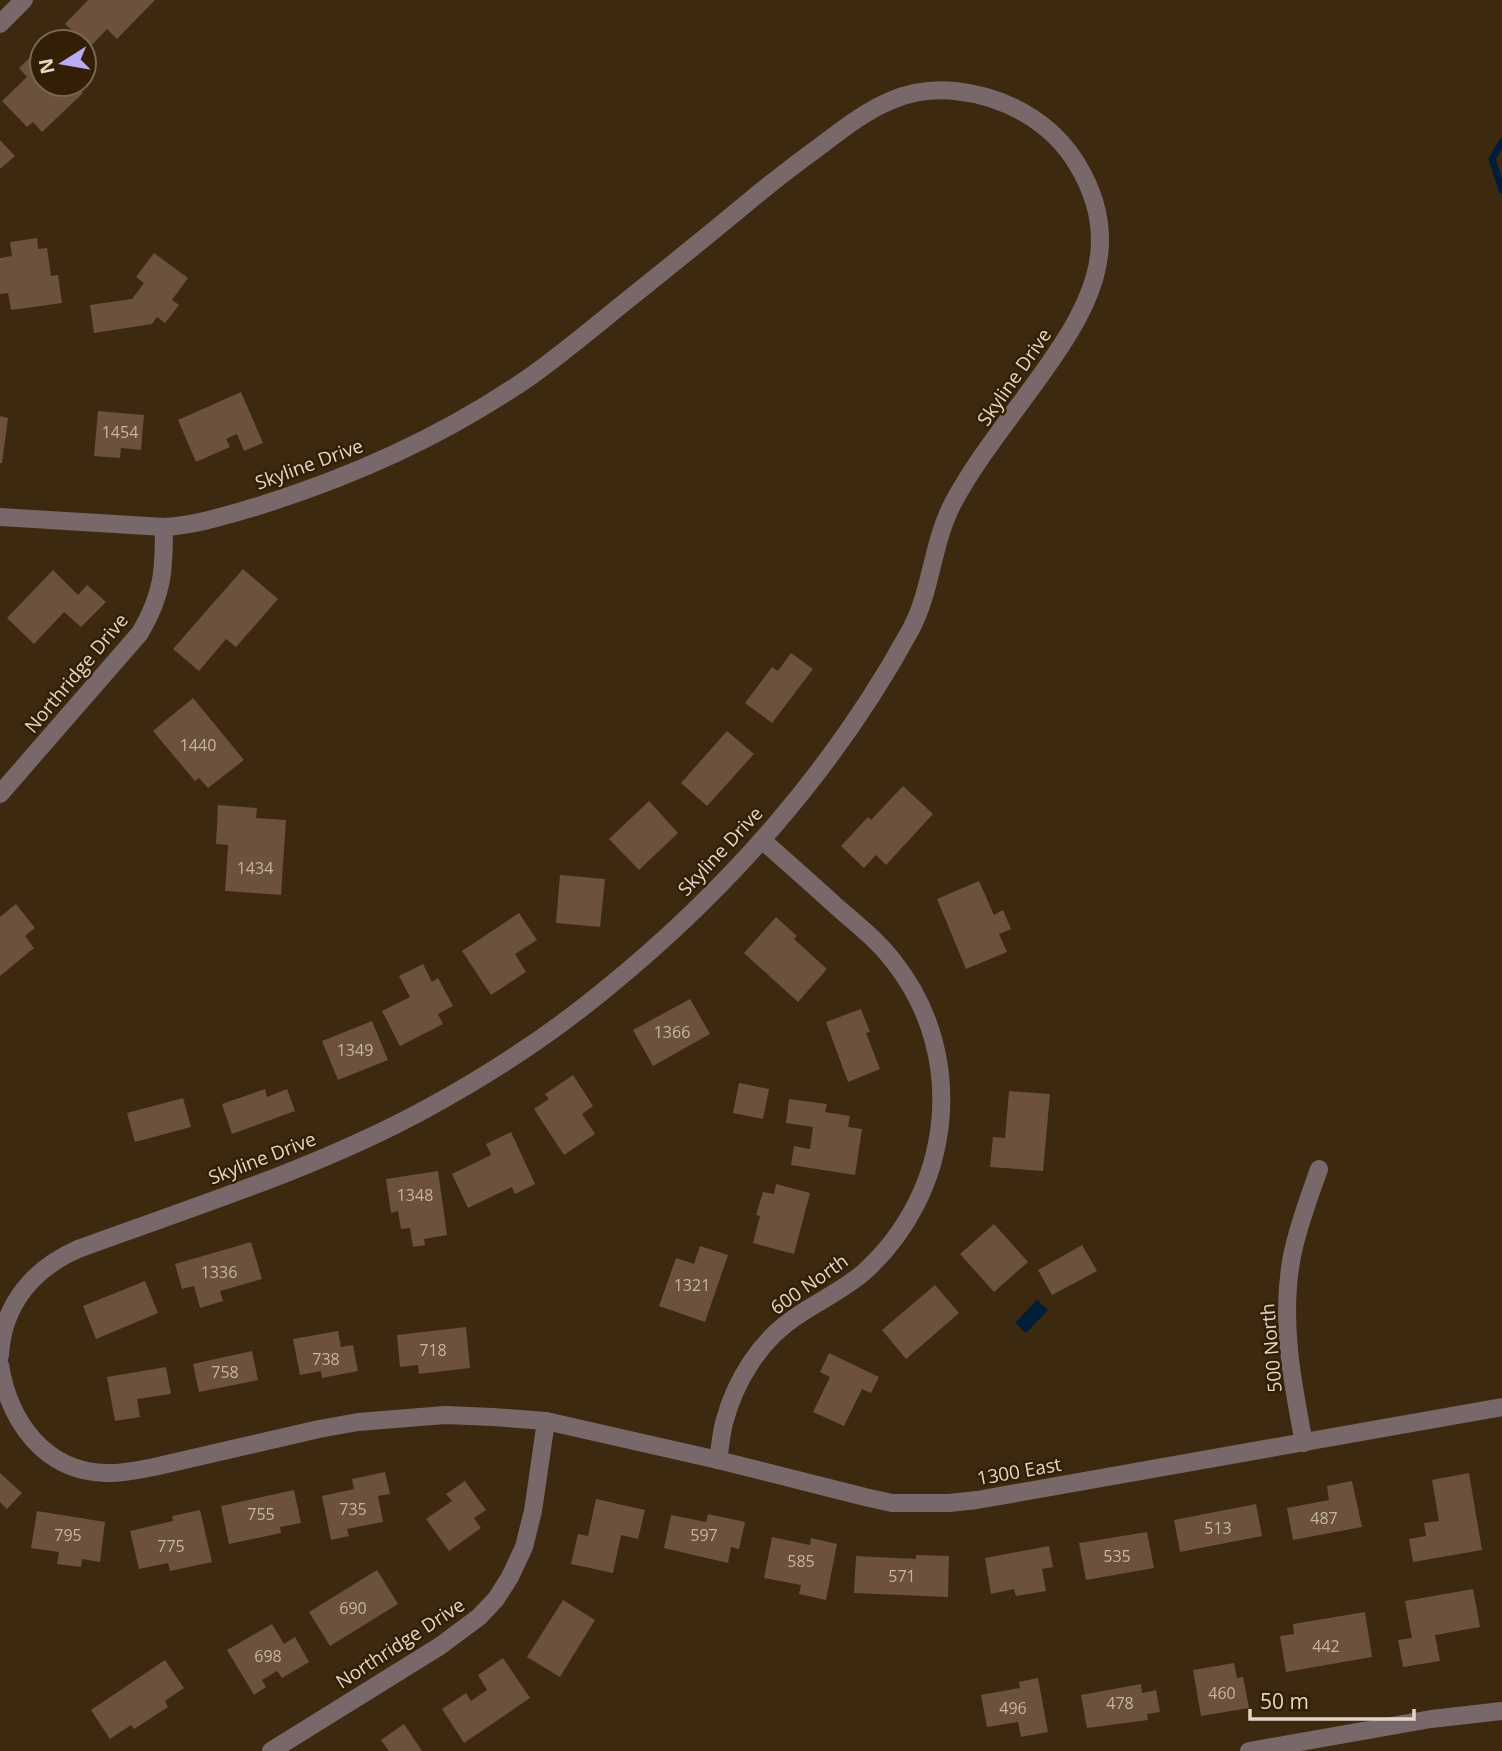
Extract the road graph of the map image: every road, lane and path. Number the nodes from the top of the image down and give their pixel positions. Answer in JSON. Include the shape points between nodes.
{"nodes":[{"id":1,"x":24,"y":0,"type":"edge"},
{"id":2,"x":0,"y":24,"type":"edge"},
{"id":3,"x":0,"y":517,"type":"edge"},
{"id":4,"x":164,"y":527,"type":"junction"},
{"id":5,"x":0,"y":794,"type":"edge"},
{"id":6,"x":762,"y":840,"type":"junction"},
{"id":7,"x":1319,"y":1169,"type":"dead end"},
{"id":8,"x":0,"y":1355,"type":"edge"},
{"id":9,"x":0,"y":1366,"type":"edge"},
{"id":10,"x":1502,"y":1407,"type":"edge"},
{"id":11,"x":546,"y":1421,"type":"junction"},
{"id":12,"x":1304,"y":1443,"type":"junction"},
{"id":13,"x":718,"y":1460,"type":"junction"},
{"id":14,"x":1502,"y":1711,"type":"edge"},
{"id":15,"x":297,"y":1744,"type":"edge"},
{"id":16,"x":271,"y":1751,"type":"edge"},
{"id":17,"x":1248,"y":1751,"type":"edge"}],
"edges":[{"from":1,"to":2,"type":"street"},
{"from":3,"to":4,"type":"street","name":"Skyline Drive"},
{"from":4,"to":5,"type":"street","name":"Northridge Drive","via":[[161,585],[149,618]]},
{"from":4,"to":6,"type":"street","name":"Skyline Drive","via":[[210,521],[298,494],[432,437],[463,419],[536,373],[785,172],[883,104],[919,93],[950,91],[982,96],[1022,111],[1069,152],[1090,190],[1100,235],[1086,304],[950,509],[914,624],[874,691]]},
{"from":6,"to":8,"type":"street","name":"Skyline Drive","via":[[638,962],[558,1027],[470,1083],[319,1159],[78,1248],[52,1262],[15,1301]]},
{"from":6,"to":13,"type":"street","name":"600 North","via":[[876,941],[911,986],[925,1014],[940,1072],[940,1133],[923,1192],[896,1238],[862,1274],[795,1317],[757,1354],[732,1401]]},
{"from":7,"to":12,"type":"street","name":"500 North","via":[[1301,1222],[1287,1292],[1289,1357]]},
{"from":9,"to":11,"type":"street","via":[[3,1386],[25,1431],[61,1461],[104,1473],[154,1467],[358,1422],[445,1415]]},
{"from":10,"to":12,"type":"street","name":"1300 East"},
{"from":11,"to":13,"type":"street","name":"1300 East"},
{"from":11,"to":15,"type":"street","name":"Northridge Drive","via":[[524,1546],[496,1599],[440,1646]]},
{"from":12,"to":13,"type":"street","name":"1300 East","via":[[949,1503],[892,1503]]},
{"from":14,"to":17,"type":"street"},
{"from":15,"to":16,"type":"street","name":"Northridge Drive"}]}
